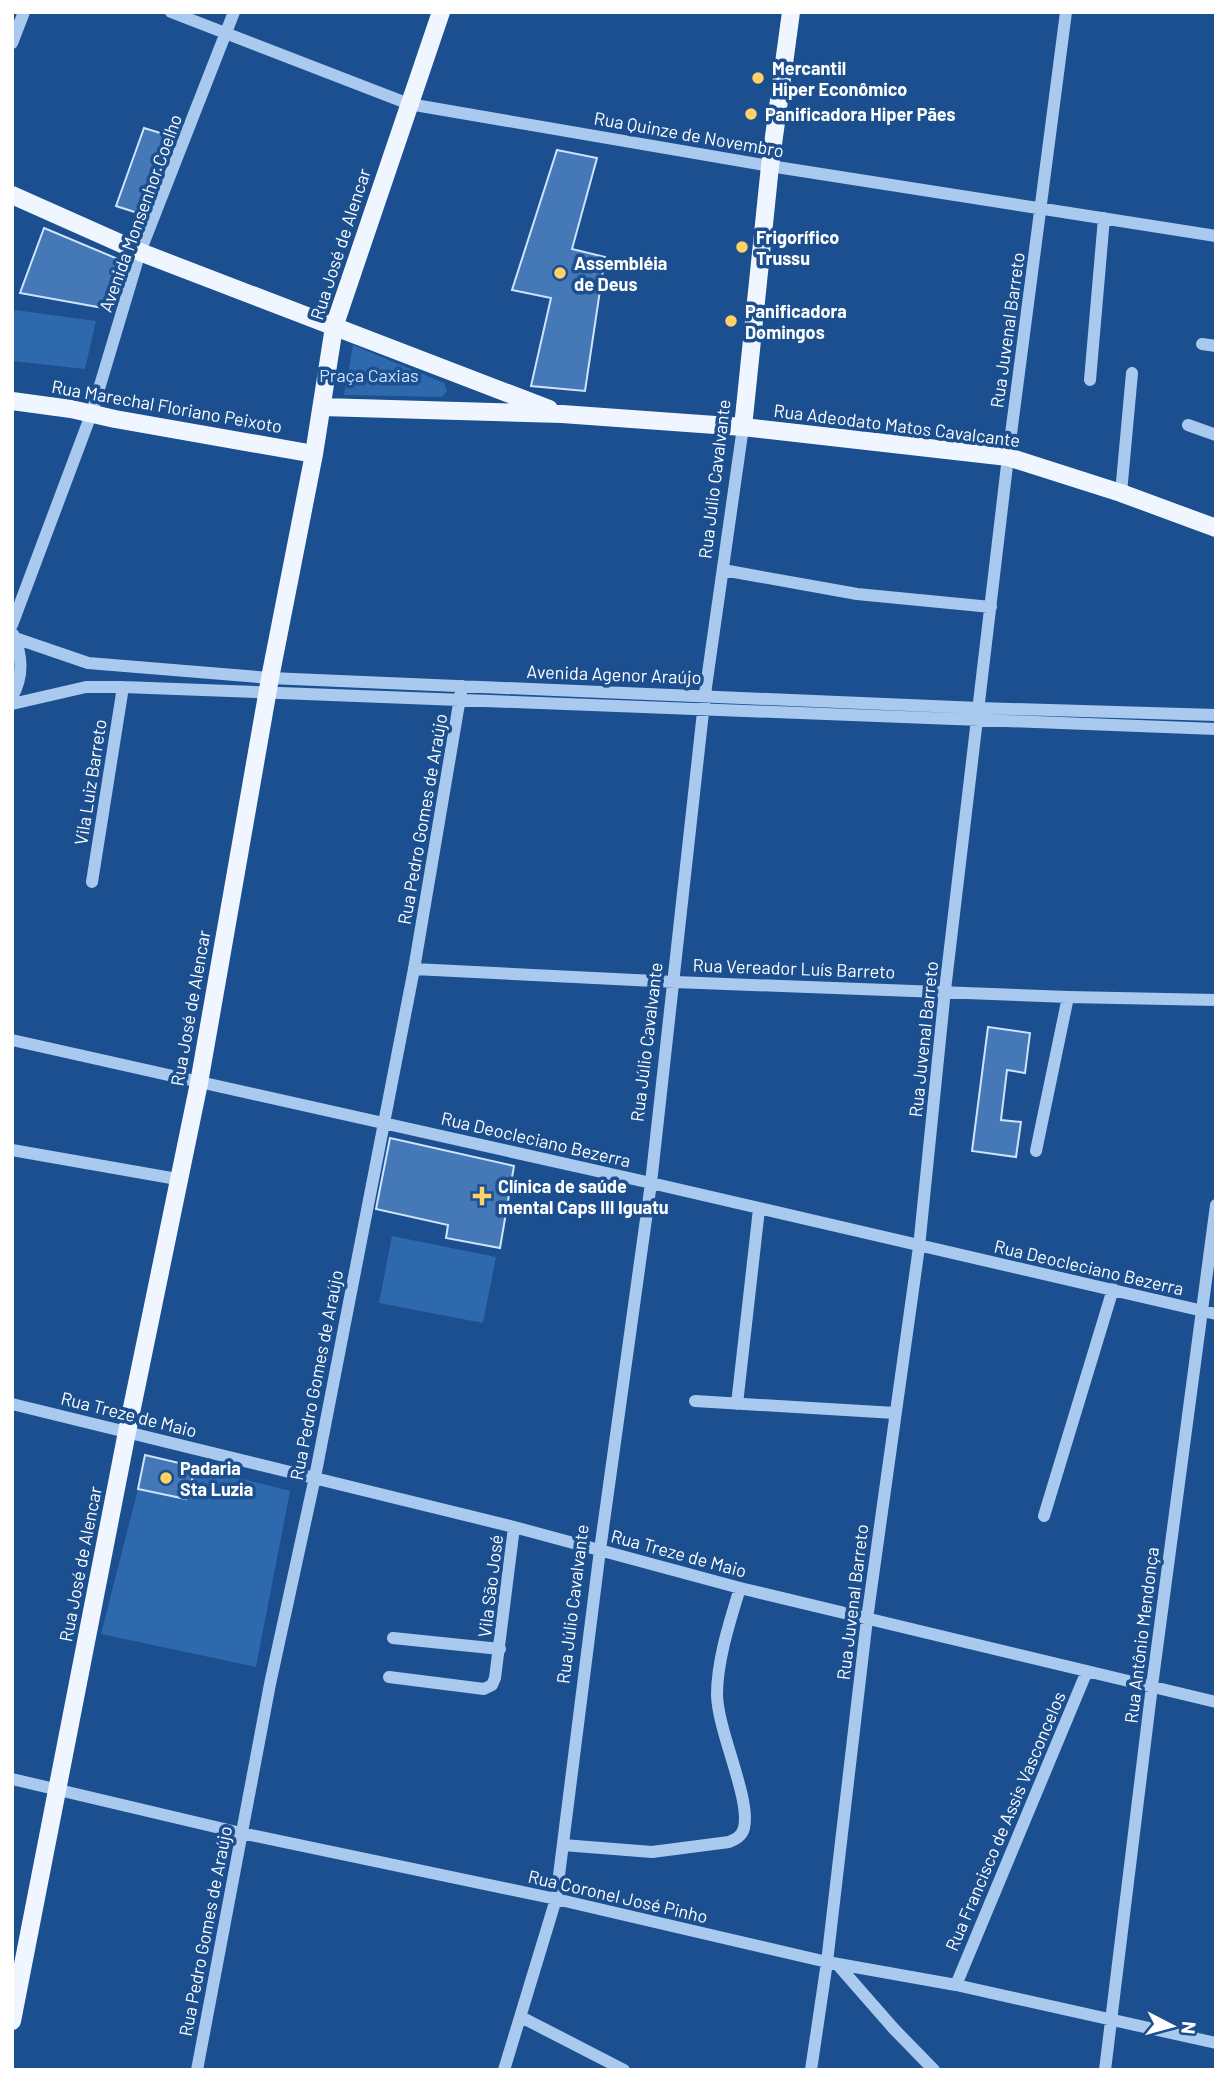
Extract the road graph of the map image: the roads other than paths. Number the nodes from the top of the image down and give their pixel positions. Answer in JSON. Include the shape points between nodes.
{"nodes":[{"id":1,"x":24,"y":12,"type":"edge"},
{"id":2,"x":171,"y":12,"type":"edge"},
{"id":3,"x":234,"y":12,"type":"edge"},
{"id":4,"x":441,"y":12,"type":"edge"},
{"id":5,"x":791,"y":12,"type":"edge"},
{"id":6,"x":1066,"y":12,"type":"edge"},
{"id":7,"x":226,"y":34,"type":"junction"},
{"id":8,"x":12,"y":43,"type":"edge"},
{"id":9,"x":409,"y":104,"type":"junction"},
{"id":10,"x":770,"y":166,"type":"junction"},
{"id":11,"x":12,"y":195,"type":"edge"},
{"id":12,"x":1041,"y":210,"type":"junction"},
{"id":13,"x":1104,"y":218,"type":"junction"},
{"id":14,"x":1216,"y":236,"type":"edge"},
{"id":15,"x":140,"y":252,"type":"junction"},
{"id":16,"x":334,"y":327,"type":"junction"},
{"id":17,"x":1132,"y":373,"type":"dead end"},
{"id":18,"x":1090,"y":380,"type":"dead end"},
{"id":19,"x":12,"y":401,"type":"edge"},
{"id":20,"x":322,"y":407,"type":"junction"},
{"id":21,"x":92,"y":412,"type":"junction"},
{"id":22,"x":562,"y":414,"type":"junction"},
{"id":23,"x":1188,"y":425,"type":"dead end"},
{"id":24,"x":743,"y":427,"type":"junction"},
{"id":25,"x":1216,"y":435,"type":"edge"},
{"id":26,"x":314,"y":454,"type":"junction"},
{"id":27,"x":1008,"y":457,"type":"junction"},
{"id":28,"x":1121,"y":493,"type":"junction"},
{"id":29,"x":1216,"y":528,"type":"edge"},
{"id":30,"x":723,"y":570,"type":"junction"},
{"id":31,"x":992,"y":607,"type":"junction"},
{"id":32,"x":13,"y":632,"type":"edge"},
{"id":33,"x":269,"y":686,"type":"junction"},
{"id":34,"x":461,"y":686,"type":"junction"},
{"id":35,"x":123,"y":687,"type":"junction"},
{"id":36,"x":705,"y":694,"type":"junction"},
{"id":37,"x":12,"y":697,"type":"edge"},
{"id":38,"x":460,"y":700,"type":"junction"},
{"id":39,"x":12,"y":704,"type":"edge"},
{"id":40,"x":704,"y":709,"type":"junction"},
{"id":41,"x":978,"y":714,"type":"junction"},
{"id":42,"x":1216,"y":715,"type":"edge"},
{"id":43,"x":1216,"y":729,"type":"edge"},
{"id":44,"x":92,"y":882,"type":"dead end"},
{"id":45,"x":414,"y":969,"type":"junction"},
{"id":46,"x":675,"y":982,"type":"junction"},
{"id":47,"x":945,"y":990,"type":"junction"},
{"id":48,"x":1068,"y":997,"type":"junction"},
{"id":49,"x":1216,"y":1000,"type":"edge"},
{"id":50,"x":12,"y":1040,"type":"edge"},
{"id":51,"x":199,"y":1083,"type":"junction"},
{"id":52,"x":383,"y":1123,"type":"junction"},
{"id":53,"x":12,"y":1150,"type":"edge"},
{"id":54,"x":1036,"y":1151,"type":"dead end"},
{"id":55,"x":177,"y":1179,"type":"junction"},
{"id":56,"x":651,"y":1183,"type":"junction"},
{"id":57,"x":1216,"y":1205,"type":"edge"},
{"id":58,"x":759,"y":1209,"type":"junction"},
{"id":59,"x":919,"y":1247,"type":"junction"},
{"id":60,"x":1113,"y":1289,"type":"junction"},
{"id":61,"x":1201,"y":1311,"type":"junction"},
{"id":62,"x":1216,"y":1314,"type":"edge"},
{"id":63,"x":695,"y":1401,"type":"dead end"},
{"id":64,"x":12,"y":1404,"type":"edge"},
{"id":65,"x":737,"y":1404,"type":"junction"},
{"id":66,"x":895,"y":1413,"type":"junction"},
{"id":67,"x":127,"y":1432,"type":"junction"},
{"id":68,"x":315,"y":1477,"type":"junction"},
{"id":69,"x":1044,"y":1516,"type":"dead end"},
{"id":70,"x":514,"y":1527,"type":"junction"},
{"id":71,"x":600,"y":1550,"type":"junction"},
{"id":72,"x":740,"y":1588,"type":"junction"},
{"id":73,"x":867,"y":1619,"type":"junction"},
{"id":74,"x":393,"y":1638,"type":"dead end"},
{"id":75,"x":500,"y":1649,"type":"junction"},
{"id":76,"x":1087,"y":1671,"type":"junction"},
{"id":77,"x":389,"y":1677,"type":"dead end"},
{"id":78,"x":1152,"y":1686,"type":"junction"},
{"id":79,"x":1216,"y":1702,"type":"edge"},
{"id":80,"x":12,"y":1779,"type":"edge"},
{"id":81,"x":57,"y":1789,"type":"junction"},
{"id":82,"x":241,"y":1833,"type":"junction"},
{"id":83,"x":563,"y":1845,"type":"junction"},
{"id":84,"x":556,"y":1899,"type":"junction"},
{"id":85,"x":832,"y":1964,"type":"junction"},
{"id":86,"x":956,"y":1985,"type":"junction"},
{"id":87,"x":521,"y":2017,"type":"junction"},
{"id":88,"x":12,"y":2021,"type":"edge"},
{"id":89,"x":1111,"y":2021,"type":"junction"},
{"id":90,"x":1216,"y":2043,"type":"edge"},
{"id":91,"x":197,"y":2070,"type":"edge"},
{"id":92,"x":504,"y":2070,"type":"edge"},
{"id":93,"x":624,"y":2070,"type":"edge"},
{"id":94,"x":811,"y":2070,"type":"edge"},
{"id":95,"x":934,"y":2070,"type":"edge"},
{"id":96,"x":1105,"y":2070,"type":"edge"}],
"edges":[{"from":1,"to":8,"type":"street"},
{"from":2,"to":7,"type":"street","name":"Rua Quinze de Novembro"},
{"from":3,"to":7,"type":"street","name":"Avenida Monsenhor Coelho"},
{"from":4,"to":9,"type":"main road","name":"Rua José de Alencar"},
{"from":5,"to":10,"type":"main road","name":"Rua Júlio Cavalvante"},
{"from":6,"to":12,"type":"street","name":"Rua Juvenal Barreto"},
{"from":7,"to":9,"type":"street","name":"Rua Quinze de Novembro"},
{"from":7,"to":15,"type":"street","name":"Avenida Monsenhor Coelho"},
{"from":9,"to":10,"type":"street","name":"Rua Quinze de Novembro"},
{"from":9,"to":16,"type":"main road","name":"Rua José de Alencar"},
{"from":10,"to":12,"type":"street","name":"Rua Quinze de Novembro"},
{"from":10,"to":24,"type":"main road","name":"Rua Júlio Cavalvante"},
{"from":11,"to":15,"type":"main road","name":"Rua Adeodato Matos Cavalcante"},
{"from":12,"to":13,"type":"street","name":"Rua Quinze de Novembro"},
{"from":12,"to":27,"type":"street","name":"Rua Juvenal Barreto"},
{"from":13,"to":14,"type":"street","name":"Rua Quinze de Novembro"},
{"from":13,"to":18,"type":"street"},
{"from":15,"to":16,"type":"main road","name":"Rua Adeodato Matos Cavalcante"},
{"from":15,"to":21,"type":"street","name":"Avenida Monsenhor Coelho"},
{"from":16,"to":20,"type":"main road","name":"Rua José de Alencar"},
{"from":16,"to":22,"type":"main road","name":"Rua Adeodato Matos Cavalcante"},
{"from":17,"to":28,"type":"street"},
{"from":19,"to":21,"type":"main road","name":"Rua Marechal Floriano Peixoto"},
{"from":20,"to":22,"type":"main road","name":"Rua Adeodato Matos Cavalcante"},
{"from":20,"to":26,"type":"main road","name":"Rua José de Alencar"},
{"from":21,"to":26,"type":"main road","name":"Rua Marechal Floriano Peixoto"},
{"from":21,"to":32,"type":"street","name":"Avenida Monsenhor Coelho"},
{"from":22,"to":24,"type":"main road","name":"Rua Adeodato Matos Cavalcante"},
{"from":23,"to":25,"type":"street"},
{"from":24,"to":27,"type":"main road","name":"Rua Adeodato Matos Cavalcante"},
{"from":24,"to":30,"type":"street","name":"Rua Júlio Cavalvante"},
{"from":26,"to":33,"type":"main road","name":"Rua José de Alencar"},
{"from":27,"to":28,"type":"main road","name":"Rua Adeodato Matos Cavalcante"},
{"from":27,"to":31,"type":"street","name":"Rua Juvenal Barreto"},
{"from":28,"to":29,"type":"main road","name":"Rua Adeodato Matos Cavalcante"},
{"from":30,"to":31,"type":"street","via":[[857,594]]},
{"from":30,"to":36,"type":"street","name":"Rua Júlio Cavalvante"},
{"from":31,"to":41,"type":"street","name":"Rua Juvenal Barreto"},
{"from":32,"to":33,"type":"street","name":"Avenida Agenor Araújo","via":[[88,663]]},
{"from":32,"to":37,"type":"street","via":[[21,657]]},
{"from":33,"to":34,"type":"street","name":"Avenida Agenor Araújo"},
{"from":33,"to":35,"type":"street","name":"Avenida Agenor Araújo"},
{"from":33,"to":38,"type":"street","name":"Avenida Agenor Araújo"},
{"from":33,"to":51,"type":"main road","name":"Rua José de Alencar"},
{"from":34,"to":36,"type":"street","name":"Avenida Agenor Araújo"},
{"from":34,"to":38,"type":"street","name":"Rua Pedro Gomes de Araújo"},
{"from":35,"to":39,"type":"street","name":"Avenida Agenor Araújo","via":[[86,687]]},
{"from":35,"to":44,"type":"street","name":"Vila Luiz Barreto"},
{"from":36,"to":40,"type":"street","name":"Rua Júlio Cavalvante"},
{"from":36,"to":41,"type":"street","name":"Avenida Agenor Araújo"},
{"from":38,"to":40,"type":"street","name":"Avenida Agenor Araújo"},
{"from":38,"to":45,"type":"street","name":"Rua Pedro Gomes de Araújo"},
{"from":40,"to":41,"type":"street","name":"Avenida Agenor Araújo"},
{"from":40,"to":46,"type":"street","name":"Rua Júlio Cavalvante"},
{"from":41,"to":42,"type":"street","name":"Avenida Agenor Araújo"},
{"from":41,"to":43,"type":"street","name":"Avenida Agenor Araújo"},
{"from":41,"to":47,"type":"street","name":"Rua Juvenal Barreto"},
{"from":45,"to":46,"type":"street","name":"Rua Vereador Luís Barreto"},
{"from":45,"to":52,"type":"street","name":"Rua Pedro Gomes de Araújo"},
{"from":46,"to":47,"type":"street","name":"Rua Vereador Luís Barreto"},
{"from":46,"to":56,"type":"street","name":"Rua Júlio Cavalvante"},
{"from":47,"to":48,"type":"street","name":"Rua Vereador Luís Barreto"},
{"from":47,"to":59,"type":"street","name":"Rua Juvenal Barreto"},
{"from":48,"to":49,"type":"street","name":"Rua Vereador Luís Barreto"},
{"from":48,"to":54,"type":"street"},
{"from":50,"to":51,"type":"street","name":"Rua Deocleciano Bezerra"},
{"from":51,"to":52,"type":"street","name":"Rua Deocleciano Bezerra"},
{"from":51,"to":55,"type":"main road","name":"Rua José de Alencar"},
{"from":52,"to":56,"type":"street","name":"Rua Deocleciano Bezerra"},
{"from":52,"to":68,"type":"street","name":"Rua Pedro Gomes de Araújo"},
{"from":53,"to":55,"type":"street"},
{"from":55,"to":67,"type":"main road","name":"Rua José de Alencar"},
{"from":56,"to":58,"type":"street","name":"Rua Deocleciano Bezerra"},
{"from":56,"to":71,"type":"street","name":"Rua Júlio Cavalvante"},
{"from":57,"to":61,"type":"street","name":"Rua Antônio Mendonça"},
{"from":58,"to":59,"type":"street","name":"Rua Deocleciano Bezerra"},
{"from":58,"to":65,"type":"street"},
{"from":59,"to":60,"type":"street","name":"Rua Deocleciano Bezerra"},
{"from":59,"to":66,"type":"street","name":"Rua Juvenal Barreto"},
{"from":60,"to":61,"type":"street","name":"Rua Deocleciano Bezerra"},
{"from":60,"to":69,"type":"street"},
{"from":61,"to":62,"type":"street","name":"Rua Deocleciano Bezerra"},
{"from":61,"to":78,"type":"street","name":"Rua Antônio Mendonça"},
{"from":63,"to":65,"type":"street"},
{"from":64,"to":67,"type":"street","name":"Rua Treze de Maio"},
{"from":65,"to":66,"type":"street"},
{"from":66,"to":73,"type":"street","name":"Rua Juvenal Barreto"},
{"from":67,"to":68,"type":"street","name":"Rua Treze de Maio"},
{"from":67,"to":81,"type":"main road","name":"Rua José de Alencar"},
{"from":68,"to":70,"type":"street","name":"Rua Treze de Maio"},
{"from":68,"to":82,"type":"street","name":"Rua Pedro Gomes de Araújo"},
{"from":70,"to":71,"type":"street","name":"Rua Treze de Maio"},
{"from":70,"to":75,"type":"street","name":"Vila São José"},
{"from":71,"to":72,"type":"street","name":"Rua Treze de Maio"},
{"from":71,"to":83,"type":"street","name":"Rua Júlio Cavalvante"},
{"from":72,"to":73,"type":"street","name":"Rua Treze de Maio"},
{"from":72,"to":83,"type":"street","via":[[717,1690],[720,1725],[745,1818],[742,1832],[729,1842],[652,1852]]},
{"from":73,"to":76,"type":"street","name":"Rua Treze de Maio"},
{"from":73,"to":85,"type":"street","name":"Rua Juvenal Barreto"},
{"from":74,"to":75,"type":"street","name":"Vila São José"},
{"from":75,"to":77,"type":"street","name":"Vila São José","via":[[495,1678],[484,1689]]},
{"from":76,"to":78,"type":"street","name":"Rua Treze de Maio"},
{"from":76,"to":86,"type":"street","name":"Rua Francisco de Assis Vasconcelos"},
{"from":78,"to":79,"type":"street","name":"Rua Treze de Maio"},
{"from":78,"to":89,"type":"street","name":"Rua Antônio Mendonça"},
{"from":80,"to":81,"type":"street","name":"Rua Coronel José Pinho"},
{"from":81,"to":82,"type":"street","name":"Rua Coronel José Pinho"},
{"from":81,"to":88,"type":"main road","name":"Rua José de Alencar"},
{"from":82,"to":84,"type":"street","name":"Rua Coronel José Pinho"},
{"from":82,"to":91,"type":"street","name":"Rua Pedro Gomes de Araújo"},
{"from":83,"to":84,"type":"street","name":"Rua Júlio Cavalvante"},
{"from":84,"to":85,"type":"street","name":"Rua Coronel José Pinho"},
{"from":84,"to":87,"type":"street","name":"Rua Júlio Cavalvante"},
{"from":85,"to":86,"type":"street","name":"Rua Coronel José Pinho"},
{"from":85,"to":94,"type":"street","name":"Rua Juvenal Barreto"},
{"from":85,"to":95,"type":"street"},
{"from":86,"to":89,"type":"street","name":"Rua Coronel José Pinho"},
{"from":87,"to":92,"type":"street","name":"Rua Júlio Cavalvante"},
{"from":87,"to":93,"type":"street"},
{"from":89,"to":90,"type":"street","name":"Rua Coronel José Pinho"},
{"from":89,"to":96,"type":"street","name":"Rua Antônio Mendonça"}]}
